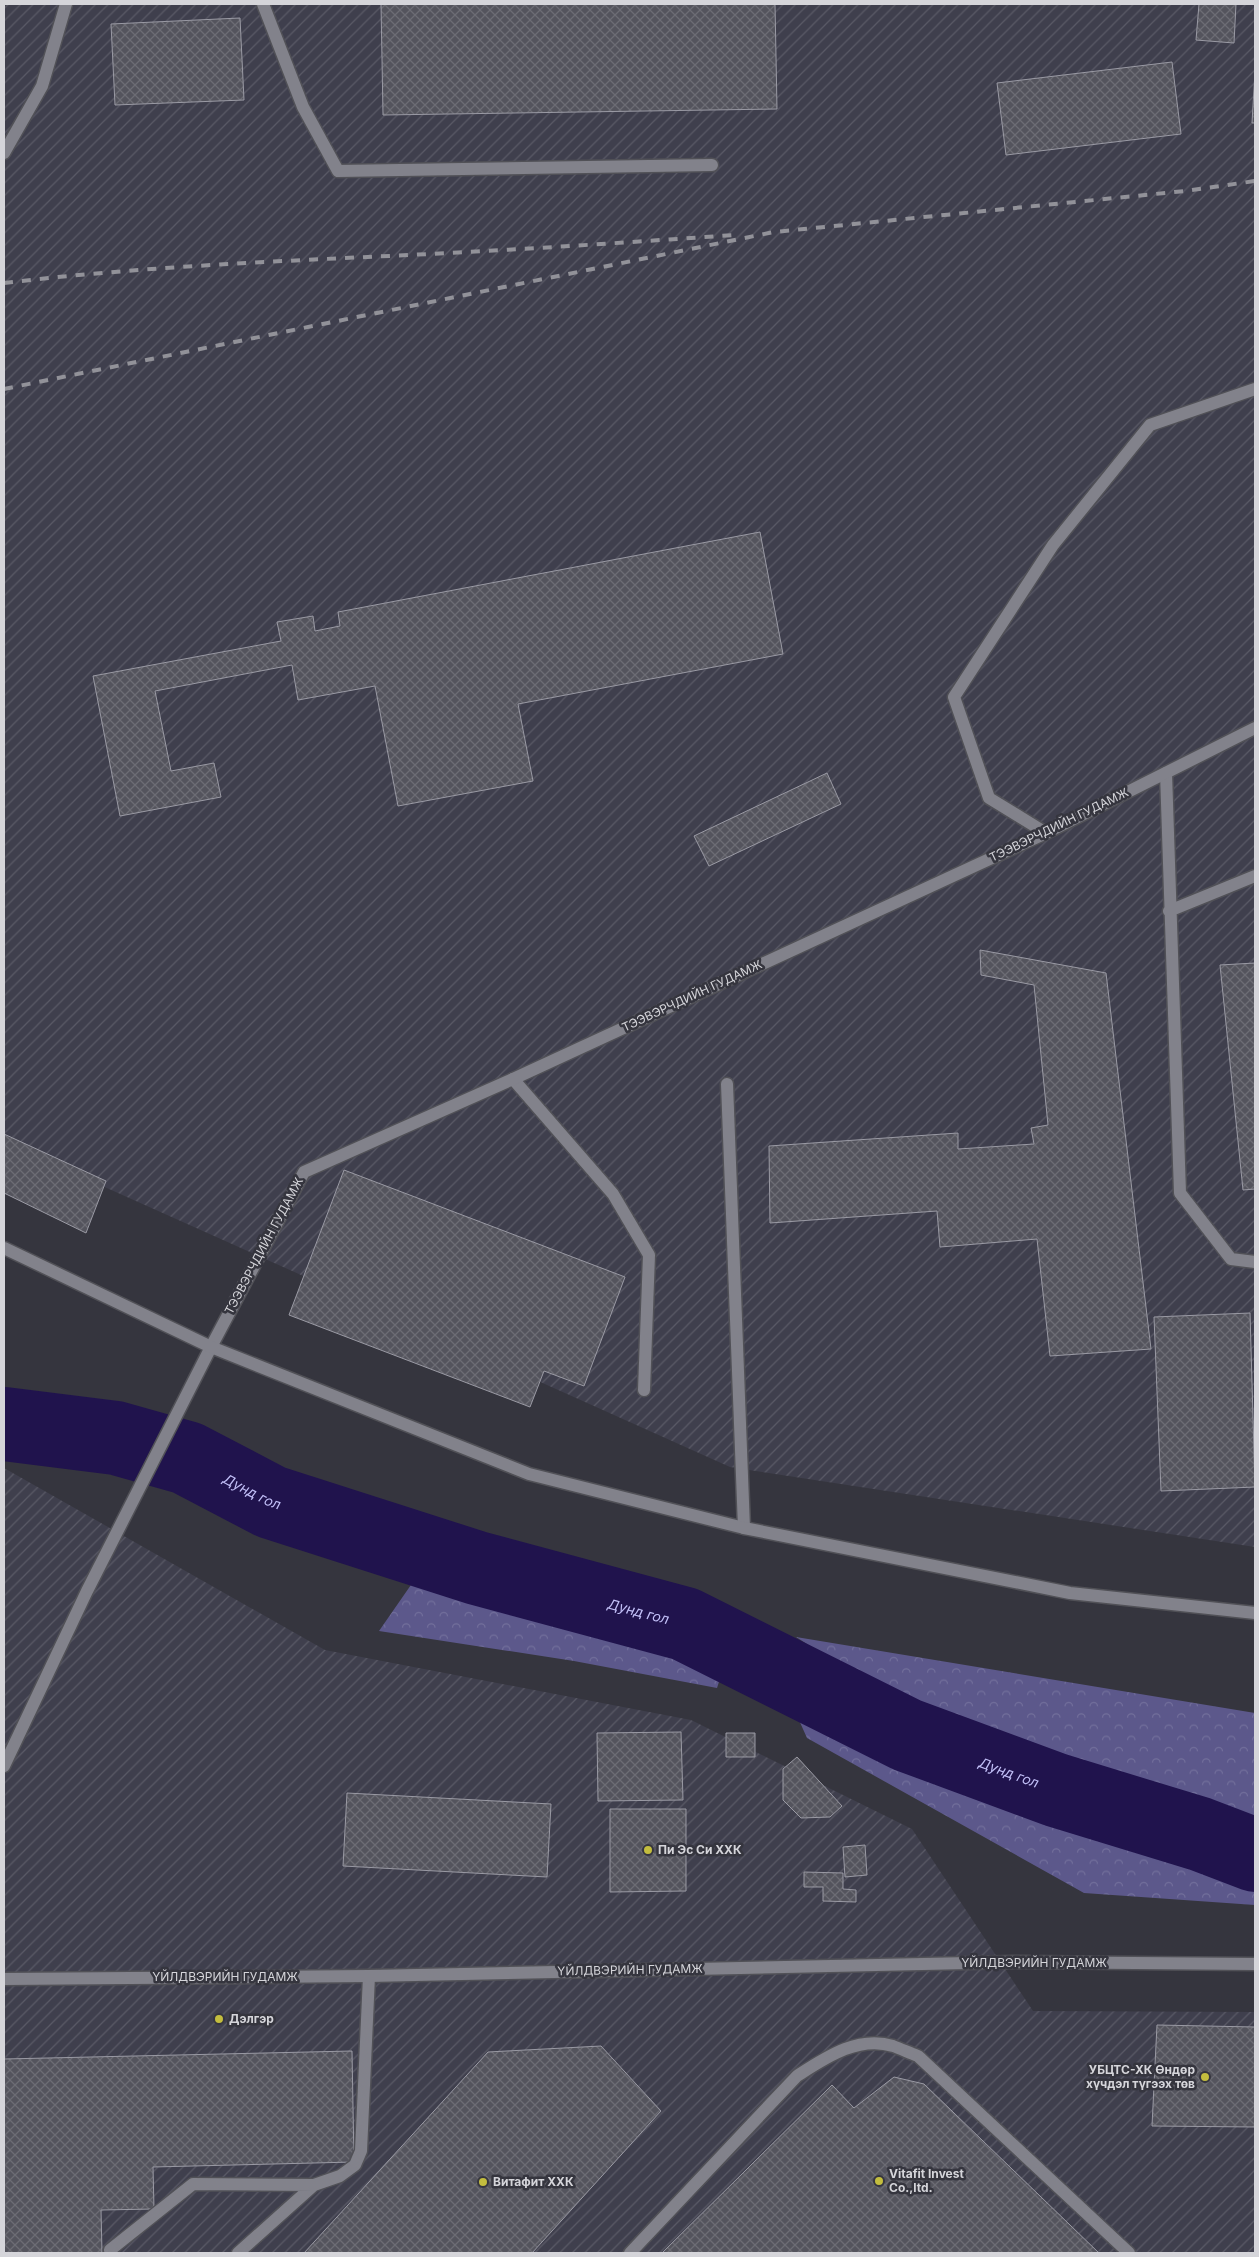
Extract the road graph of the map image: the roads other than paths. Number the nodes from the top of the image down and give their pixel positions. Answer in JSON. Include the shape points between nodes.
{"nodes":[{"id":1,"x":66,"y":4,"type":"edge"},
{"id":2,"x":263,"y":4,"type":"edge"},
{"id":3,"x":4,"y":154,"type":"edge"},
{"id":4,"x":712,"y":165,"type":"dead end"},
{"id":5,"x":1255,"y":389,"type":"edge"},
{"id":6,"x":1255,"y":728,"type":"edge"},
{"id":7,"x":1166,"y":773,"type":"junction"},
{"id":8,"x":1046,"y":833,"type":"junction"},
{"id":9,"x":1255,"y":876,"type":"edge"},
{"id":10,"x":1169,"y":912,"type":"junction"},
{"id":11,"x":513,"y":1079,"type":"junction"},
{"id":12,"x":727,"y":1084,"type":"dead end"},
{"id":13,"x":4,"y":1248,"type":"edge"},
{"id":14,"x":1255,"y":1262,"type":"edge"},
{"id":15,"x":211,"y":1347,"type":"junction"},
{"id":16,"x":644,"y":1390,"type":"dead end"},
{"id":17,"x":744,"y":1528,"type":"junction"},
{"id":18,"x":1255,"y":1613,"type":"edge"},
{"id":19,"x":4,"y":1766,"type":"edge"},
{"id":20,"x":1255,"y":1964,"type":"edge"},
{"id":21,"x":369,"y":1976,"type":"junction"},
{"id":22,"x":4,"y":1979,"type":"edge"},
{"id":23,"x":314,"y":2185,"type":"junction"},
{"id":24,"x":111,"y":2253,"type":"edge"},
{"id":25,"x":238,"y":2253,"type":"edge"},
{"id":26,"x":630,"y":2253,"type":"edge"},
{"id":27,"x":1129,"y":2253,"type":"edge"}],
"edges":[{"from":1,"to":3,"type":"street","via":[[42,86]]},
{"from":2,"to":4,"type":"street","via":[[303,107],[338,171]]},
{"from":5,"to":8,"type":"street","via":[[1150,425],[1053,545],[954,697],[989,798]]},
{"from":6,"to":7,"type":"street","name":"ТЭЭВЭРЧДИЙН ГУДАМЖ"},
{"from":7,"to":8,"type":"street","name":"ТЭЭВЭРЧДИЙН ГУДАМЖ"},
{"from":7,"to":10,"type":"street"},
{"from":8,"to":11,"type":"street","name":"ТЭЭВЭРЧДИЙН ГУДАМЖ"},
{"from":9,"to":10,"type":"street"},
{"from":10,"to":14,"type":"street","via":[[1180,1193],[1231,1259]]},
{"from":11,"to":15,"type":"street","name":"ТЭЭВЭРЧДИЙН ГУДАМЖ","via":[[304,1172]]},
{"from":11,"to":16,"type":"street","via":[[614,1194],[649,1255]]},
{"from":12,"to":17,"type":"street"},
{"from":13,"to":15,"type":"street"},
{"from":15,"to":17,"type":"street","via":[[529,1474]]},
{"from":15,"to":19,"type":"street","name":"ТЭЭВЭРЧДИЙН ГУДАМЖ","via":[[87,1590]]},
{"from":17,"to":18,"type":"street","via":[[1070,1593]]},
{"from":20,"to":21,"type":"street","name":"YЙЛДВЭРИЙН ГУДАМЖ","via":[[1015,1962]]},
{"from":21,"to":22,"type":"street","name":"YЙЛДВЭРИЙН ГУДАМЖ"},
{"from":21,"to":23,"type":"street","via":[[361,2151],[355,2165],[340,2176]]},
{"from":23,"to":24,"type":"street","via":[[193,2184],[110,2250]]},
{"from":23,"to":25,"type":"street"},
{"from":26,"to":27,"type":"street","via":[[797,2076],[828,2056],[859,2044],[891,2046],[918,2056]]}]}
